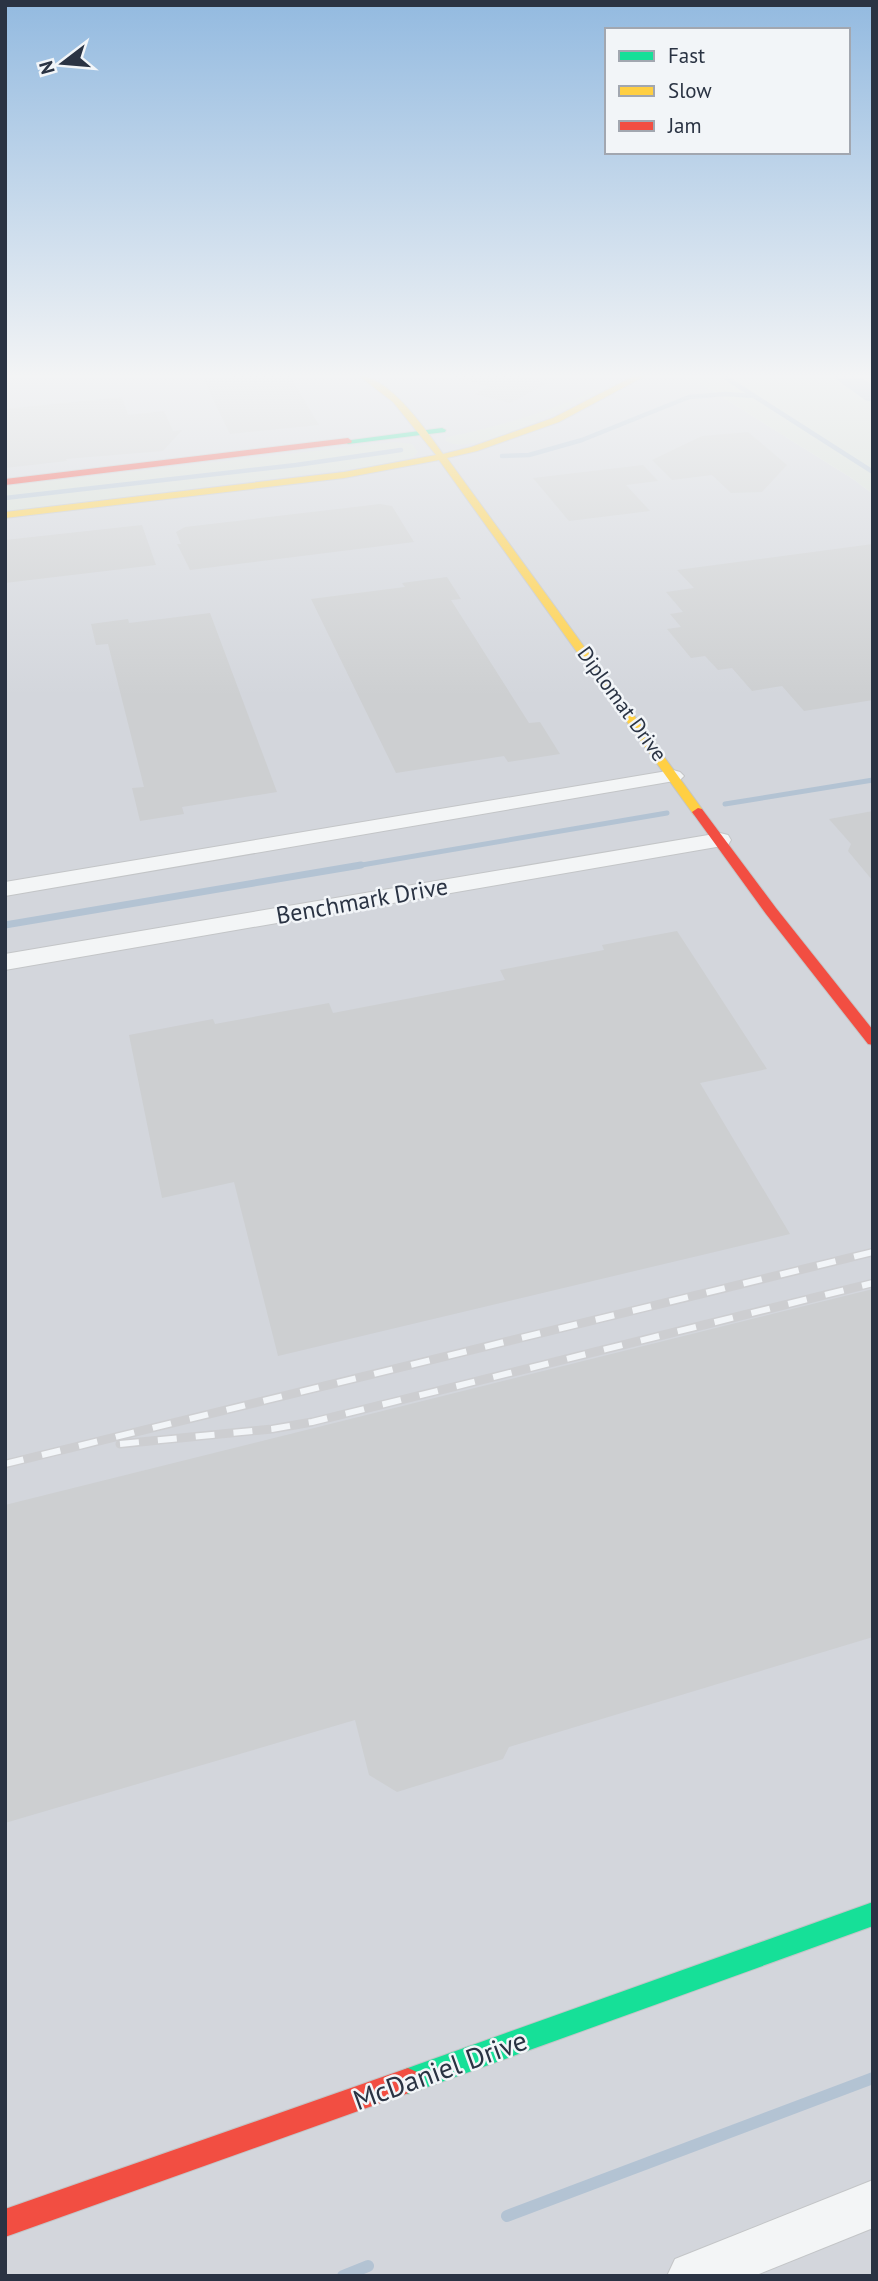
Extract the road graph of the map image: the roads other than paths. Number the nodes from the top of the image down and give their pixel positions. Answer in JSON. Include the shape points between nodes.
{"nodes":[{"id":1,"x":281,"y":482,"type":"edge"},
{"id":2,"x":460,"y":482,"type":"edge"},
{"id":3,"x":5,"y":515,"type":"edge"},
{"id":4,"x":673,"y":776,"type":"junction"},
{"id":5,"x":720,"y":841,"type":"junction"},
{"id":6,"x":5,"y":889,"type":"edge"},
{"id":7,"x":5,"y":962,"type":"edge"},
{"id":8,"x":873,"y":1040,"type":"edge"},
{"id":9,"x":873,"y":1914,"type":"edge"},
{"id":10,"x":873,"y":2204,"type":"edge"},
{"id":11,"x":5,"y":2223,"type":"edge"},
{"id":12,"x":692,"y":2276,"type":"edge"}],
"edges":[{"from":1,"to":3,"type":"street"},
{"from":2,"to":4,"type":"street","name":"Diplomat Drive"},
{"from":4,"to":5,"type":"street","name":"Diplomat Drive"},
{"from":4,"to":6,"type":"street"},
{"from":5,"to":7,"type":"street","name":"Benchmark Drive"},
{"from":5,"to":8,"type":"street","name":"Diplomat Drive","via":[[803,956]]},
{"from":9,"to":11,"type":"street","name":"McDaniel Drive"},
{"from":10,"to":12,"type":"street"}]}
